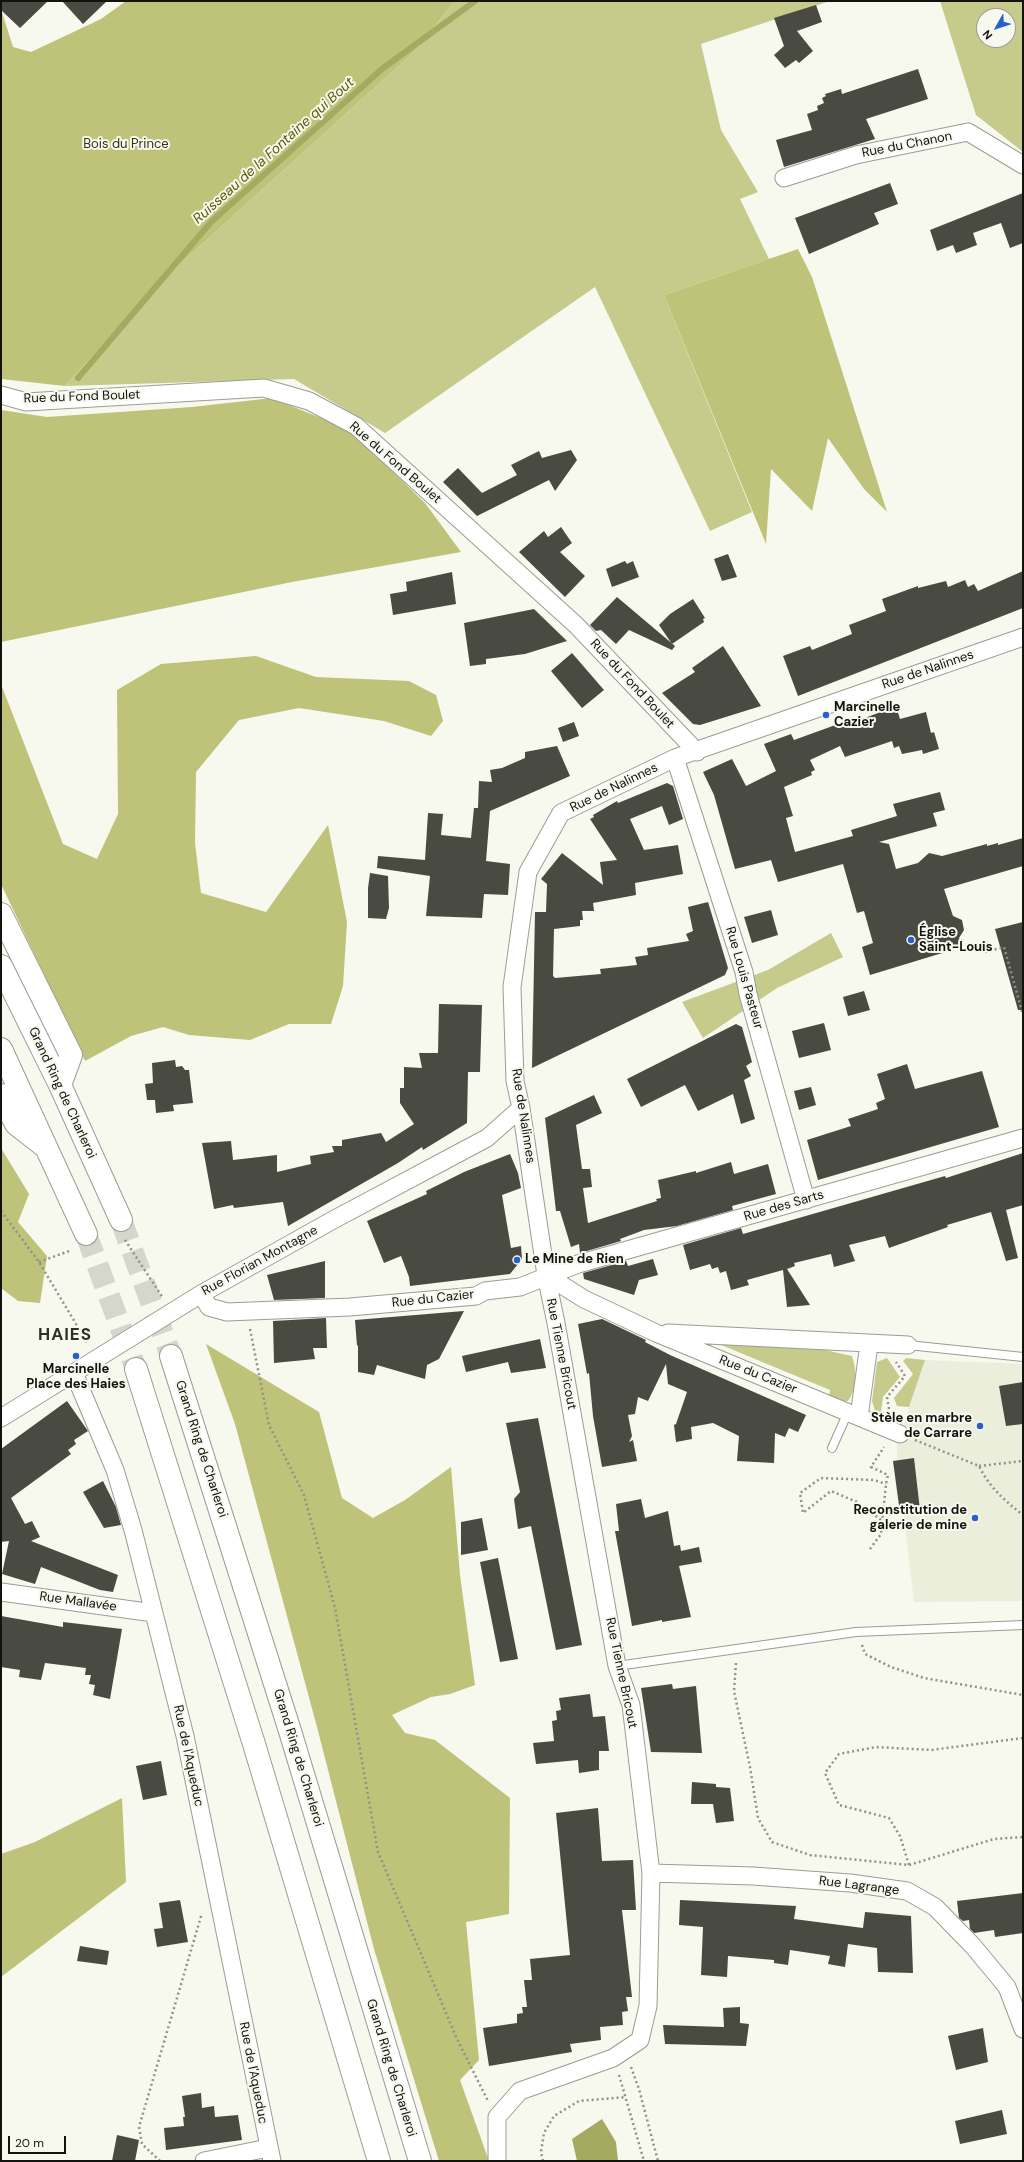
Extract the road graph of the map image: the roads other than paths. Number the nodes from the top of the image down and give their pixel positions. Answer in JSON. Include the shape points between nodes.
{"nodes":[{"id":1,"x":1023,"y":165,"type":"edge"},
{"id":2,"x":784,"y":178,"type":"dead end"},
{"id":3,"x":1,"y":395,"type":"edge"},
{"id":4,"x":1023,"y":636,"type":"edge"},
{"id":5,"x":697,"y":752,"type":"junction"},
{"id":6,"x":675,"y":758,"type":"junction"},
{"id":7,"x":1,"y":914,"type":"edge"},
{"id":8,"x":1,"y":966,"type":"edge"},
{"id":9,"x":1,"y":1049,"type":"edge"},
{"id":10,"x":60,"y":1085,"type":"junction"},
{"id":11,"x":1,"y":1095,"type":"edge"},
{"id":12,"x":521,"y":1108,"type":"junction"},
{"id":13,"x":1023,"y":1138,"type":"edge"},
{"id":14,"x":47,"y":1148,"type":"junction"},
{"id":15,"x":806,"y":1200,"type":"junction"},
{"id":16,"x":123,"y":1229,"type":"tunnel mouth"},
{"id":17,"x":81,"y":1241,"type":"tunnel mouth"},
{"id":18,"x":546,"y":1275,"type":"junction"},
{"id":19,"x":201,"y":1294,"type":"junction"},
{"id":20,"x":656,"y":1333,"type":"junction"},
{"id":21,"x":869,"y":1344,"type":"junction"},
{"id":22,"x":908,"y":1345,"type":"joint"},
{"id":23,"x":171,"y":1356,"type":"tunnel mouth"},
{"id":24,"x":1023,"y":1357,"type":"edge"},
{"id":25,"x":136,"y":1369,"type":"tunnel mouth"},
{"id":26,"x":74,"y":1373,"type":"junction"},
{"id":27,"x":854,"y":1414,"type":"junction"},
{"id":28,"x":1,"y":1418,"type":"edge"},
{"id":29,"x":897,"y":1432,"type":"road end"},
{"id":30,"x":832,"y":1448,"type":"dead end"},
{"id":31,"x":1,"y":1592,"type":"edge"},
{"id":32,"x":154,"y":1613,"type":"junction"},
{"id":33,"x":1023,"y":1625,"type":"edge"},
{"id":34,"x":617,"y":1666,"type":"junction"},
{"id":35,"x":651,"y":1873,"type":"junction"},
{"id":36,"x":1023,"y":2029,"type":"edge"},
{"id":37,"x":270,"y":2155,"type":"edge"},
{"id":38,"x":204,"y":2161,"type":"edge"},
{"id":39,"x":379,"y":2161,"type":"edge"},
{"id":40,"x":420,"y":2161,"type":"edge"},
{"id":41,"x":497,"y":2161,"type":"edge"}],
"edges":[{"from":1,"to":2,"type":"street","name":"Rue du Chanon","via":[[968,132],[856,155]]},
{"from":3,"to":5,"type":"street","name":"Rue du Fond Boulet","via":[[26,402],[264,388],[309,401],[356,426],[374,442],[576,625]]},
{"from":4,"to":5,"type":"street","name":"Rue de Nalinnes"},
{"from":5,"to":6,"type":"street","name":"Rue de Nalinnes"},
{"from":6,"to":12,"type":"street","name":"Rue de Nalinnes","via":[[561,813],[528,872],[512,987],[515,1081]]},
{"from":6,"to":15,"type":"street","name":"Rue Louis Pasteur","via":[[744,972]]},
{"from":7,"to":10,"type":"highway","via":[[71,1055]]},
{"from":8,"to":10,"type":"highway","name":"Grand Ring de Charleroi"},
{"from":9,"to":14,"type":"highway"},
{"from":10,"to":16,"type":"highway","name":"Grand Ring de Charleroi"},
{"from":11,"to":14,"type":"highway","via":[[16,1124]]},
{"from":12,"to":18,"type":"street","name":"Rue de Nalinnes"},
{"from":12,"to":19,"type":"street","name":"Rue Florian Montagne","via":[[486,1138]]},
{"from":13,"to":15,"type":"street","name":"Rue des Sarts"},
{"from":14,"to":17,"type":"highway"},
{"from":15,"to":18,"type":"street","name":"Rue des Sarts"},
{"from":18,"to":19,"type":"street","name":"Rue du Cazier","via":[[520,1287],[485,1290],[476,1296],[350,1307],[225,1312],[212,1309]]},
{"from":18,"to":20,"type":"street","name":"Rue du Cazier","via":[[584,1299]]},
{"from":18,"to":34,"type":"street","name":"Rue Tienne Bricout"},
{"from":19,"to":26,"type":"street","name":"Rue Florian Montagne"},
{"from":20,"to":21,"type":"street","name":"Rue du Cazier"},
{"from":20,"to":27,"type":"street","name":"Rue du Cazier"},
{"from":21,"to":22,"type":"street","name":"Rue du Cazier"},
{"from":21,"to":27,"type":"street"},
{"from":22,"to":24,"type":"lane"},
{"from":23,"to":40,"type":"highway","name":"Grand Ring de Charleroi","via":[[288,1724]]},
{"from":25,"to":39,"type":"highway","via":[[252,1737]]},
{"from":26,"to":28,"type":"street","name":"Rue Florian Montagne"},
{"from":26,"to":32,"type":"street","name":"Rue de l'Aqueduc","via":[[115,1470],[134,1530]]},
{"from":27,"to":29,"type":"street","name":"Rue du Cazier"},
{"from":27,"to":30,"type":"lane"},
{"from":31,"to":32,"type":"street","name":"Rue Mallavée"},
{"from":32,"to":37,"type":"street","name":"Rue de l'Aqueduc","via":[[186,1736]]},
{"from":33,"to":34,"type":"lane","via":[[856,1632]]},
{"from":34,"to":35,"type":"street","name":"Rue Tienne Bricout","via":[[631,1705]]},
{"from":35,"to":36,"type":"street","name":"Rue Lagrange","via":[[753,1876],[850,1883],[907,1891],[935,1907],[973,1946],[1007,1987]]},
{"from":35,"to":41,"type":"street","name":"Rue Tienne Bricout","via":[[648,2006],[640,2040],[619,2054],[589,2067],[520,2091],[497,2117]]},
{"from":37,"to":38,"type":"street"}]}
